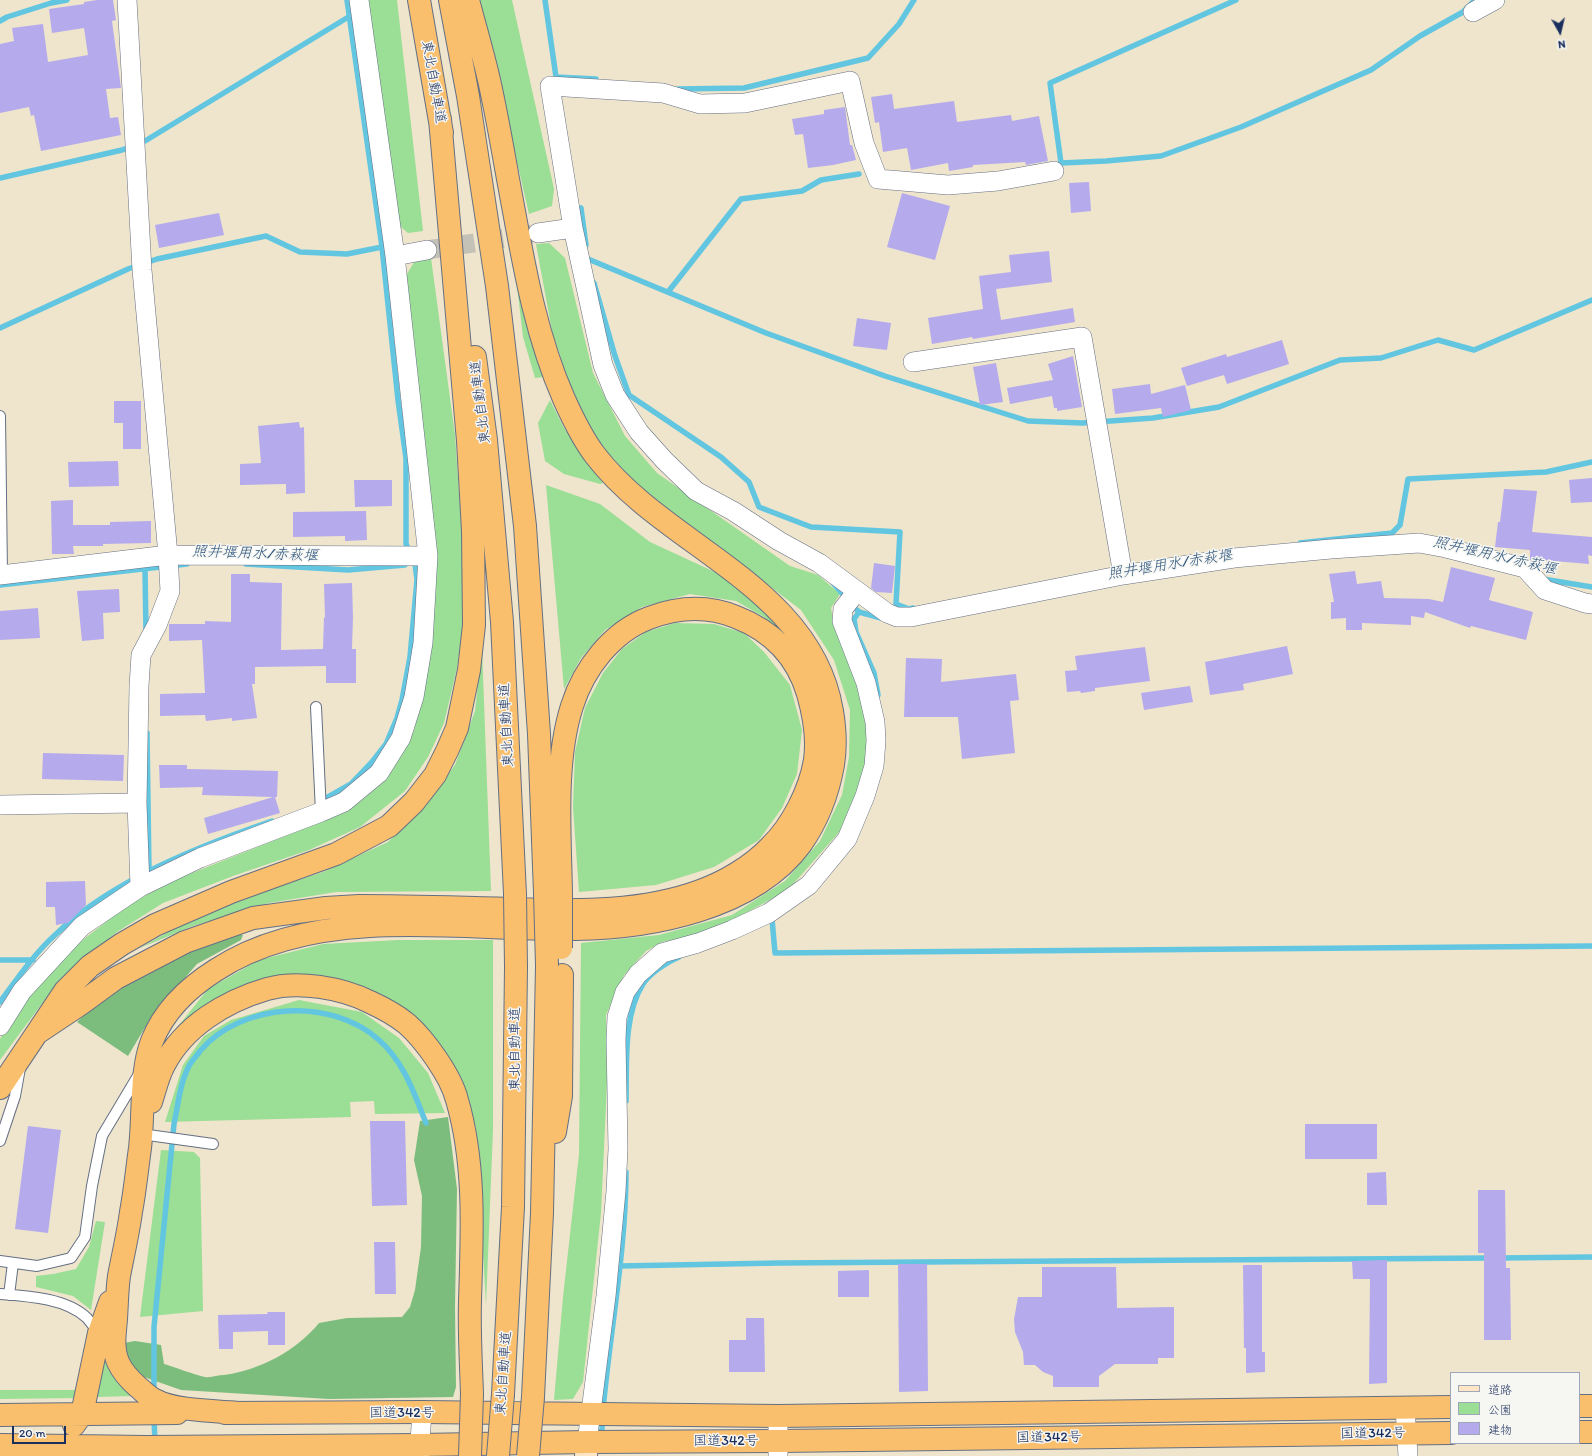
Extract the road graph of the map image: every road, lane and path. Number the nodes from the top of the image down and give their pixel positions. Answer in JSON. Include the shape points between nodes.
{"nodes":[{"id":1,"x":127,"y":0,"type":"edge"},
{"id":2,"x":359,"y":0,"type":"edge"},
{"id":3,"x":419,"y":0,"type":"edge"},
{"id":4,"x":450,"y":0,"type":"edge"},
{"id":5,"x":468,"y":0,"type":"edge"},
{"id":6,"x":1496,"y":0,"type":"edge"},
{"id":7,"x":1473,"y":12,"type":"dead end"},
{"id":8,"x":440,"y":119,"type":"junction"},
{"id":9,"x":1054,"y":171,"type":"dead end"},
{"id":10,"x":573,"y":228,"type":"junction"},
{"id":11,"x":538,"y":233,"type":"tunnel mouth"},
{"id":12,"x":427,"y":250,"type":"tunnel mouth"},
{"id":13,"x":395,"y":256,"type":"junction"},
{"id":14,"x":914,"y":362,"type":"dead end"},
{"id":15,"x":0,"y":416,"type":"edge"},
{"id":16,"x":168,"y":555,"type":"junction"},
{"id":17,"x":428,"y":556,"type":"junction"},
{"id":18,"x":1,"y":575,"type":"edge"},
{"id":19,"x":1123,"y":575,"type":"junction"},
{"id":20,"x":857,"y":591,"type":"junction"},
{"id":21,"x":1592,"y":604,"type":"edge"},
{"id":22,"x":316,"y":707,"type":"dead end"},
{"id":23,"x":137,"y":804,"type":"junction"},
{"id":24,"x":0,"y":805,"type":"edge"},
{"id":25,"x":321,"y":812,"type":"junction"},
{"id":26,"x":140,"y":887,"type":"junction"},
{"id":27,"x":553,"y":893,"type":"junction"},
{"id":28,"x":0,"y":1026,"type":"edge"},
{"id":29,"x":37,"y":1033,"type":"junction"},
{"id":30,"x":23,"y":1053,"type":"junction"},
{"id":31,"x":146,"y":1062,"type":"junction"},
{"id":32,"x":0,"y":1088,"type":"edge"},
{"id":33,"x":141,"y":1134,"type":"junction"},
{"id":34,"x":0,"y":1141,"type":"edge"},
{"id":35,"x":213,"y":1144,"type":"dead end"},
{"id":36,"x":0,"y":1261,"type":"edge"},
{"id":37,"x":13,"y":1262,"type":"junction"},
{"id":38,"x":118,"y":1280,"type":"junction"},
{"id":39,"x":4,"y":1294,"type":"edge"},
{"id":40,"x":99,"y":1333,"type":"junction"},
{"id":41,"x":1580,"y":1406,"type":"edge"},
{"id":42,"x":1592,"y":1406,"type":"edge"},
{"id":43,"x":1450,"y":1407,"type":"edge"},
{"id":44,"x":1405,"y":1408,"type":"junction"},
{"id":45,"x":422,"y":1412,"type":"junction"},
{"id":46,"x":240,"y":1413,"type":"junction"},
{"id":47,"x":82,"y":1414,"type":"junction"},
{"id":48,"x":0,"y":1415,"type":"edge"},
{"id":49,"x":589,"y":1415,"type":"junction"},
{"id":50,"x":778,"y":1416,"type":"junction"},
{"id":51,"x":1580,"y":1432,"type":"edge"},
{"id":52,"x":1592,"y":1432,"type":"edge"},
{"id":53,"x":1450,"y":1433,"type":"edge"},
{"id":54,"x":1408,"y":1434,"type":"junction"},
{"id":55,"x":5,"y":1443,"type":"edge"},
{"id":56,"x":58,"y":1446,"type":"junction"},
{"id":57,"x":586,"y":1449,"type":"edge"},
{"id":58,"x":778,"y":1449,"type":"edge"},
{"id":59,"x":419,"y":1450,"type":"edge"},
{"id":60,"x":146,"y":1451,"type":"edge"},
{"id":61,"x":470,"y":1456,"type":"edge"},
{"id":62,"x":498,"y":1456,"type":"edge"},
{"id":63,"x":528,"y":1456,"type":"edge"},
{"id":64,"x":1408,"y":1456,"type":"edge"}],
"edges":[{"from":1,"to":16,"type":"street","via":[[142,270]]},
{"from":2,"to":13,"type":"street"},
{"from":3,"to":8,"type":"highway","name":"東北自動車道"},
{"from":4,"to":27,"type":"highway","name":"東北自動車道","via":[[498,286],[525,526]]},
{"from":5,"to":31,"type":"highway","via":[[492,91],[528,281],[544,347],[575,423],[593,453],[619,484],[734,572],[773,605],[805,641],[821,671],[835,729],[835,756],[828,789],[813,824],[798,848],[770,874],[720,903],[652,922],[586,929],[410,924],[325,930],[288,938],[250,951],[216,970],[187,991],[161,1022]]},
{"from":6,"to":7,"type":"street"},
{"from":8,"to":29,"type":"highway","via":[[474,531],[474,625],[469,670],[457,728],[434,775],[414,802],[389,826],[336,854],[193,908],[155,925],[122,944],[90,966],[65,991]]},
{"from":8,"to":62,"type":"highway","name":"東北自動車道","bridge":true,"via":[[466,282],[486,440],[502,622],[515,894],[513,1207]]},
{"from":9,"to":10,"type":"street","via":[[998,181],[948,185],[878,179],[864,143],[850,81],[745,103],[700,104],[663,93],[550,86]]},
{"from":10,"to":11,"type":"street"},
{"from":10,"to":20,"type":"street","via":[[603,365],[615,394],[639,432],[696,491],[819,563]]},
{"from":12,"to":13,"type":"street"},
{"from":13,"to":17,"type":"street"},
{"from":14,"to":19,"type":"street","via":[[1082,336]]},
{"from":15,"to":18,"type":"lane"},
{"from":16,"to":17,"type":"street"},
{"from":16,"to":18,"type":"street"},
{"from":16,"to":23,"type":"street","via":[[170,592],[157,626],[141,655],[138,686]]},
{"from":17,"to":25,"type":"street","via":[[423,643],[414,697],[401,738],[379,772],[344,802]]},
{"from":19,"to":20,"type":"street","via":[[911,617],[898,617],[887,613]]},
{"from":19,"to":21,"type":"street","via":[[1234,558],[1419,543],[1525,568],[1545,590]]},
{"from":20,"to":49,"type":"street","via":[[843,609],[842,621],[866,683],[875,722],[876,741],[874,766],[847,839],[809,885],[770,913],[704,941],[662,953],[638,974],[625,992],[617,1017],[616,1191],[606,1296]]},
{"from":22,"to":25,"type":"lane"},
{"from":23,"to":24,"type":"street"},
{"from":23,"to":26,"type":"street"},
{"from":25,"to":26,"type":"street","via":[[200,858]]},
{"from":26,"to":28,"type":"street","via":[[82,926],[22,991]]},
{"from":27,"to":29,"type":"highway","via":[[564,738],[572,705],[584,675],[598,656],[617,637],[638,622],[666,612],[694,608],[723,612],[749,622],[772,637],[804,678],[815,730],[815,758],[804,796],[784,830],[770,847],[727,879],[670,900],[637,906],[572,910],[359,906],[253,918],[185,942],[151,959],[116,978]]},
{"from":27,"to":63,"type":"highway","name":"東北自動車道","bridge":true,"via":[[554,966]]},
{"from":29,"to":30,"type":"highway"},
{"from":30,"to":32,"type":"highway"},
{"from":30,"to":34,"type":"lane","via":[[15,1096]]},
{"from":31,"to":33,"type":"highway"},
{"from":31,"to":37,"type":"lane","via":[[102,1136],[85,1237],[71,1258],[37,1266]]},
{"from":33,"to":35,"type":"lane"},
{"from":33,"to":38,"type":"highway","via":[[133,1207]]},
{"from":33,"to":61,"type":"highway","bridge":true,"via":[[163,1066],[173,1050],[192,1029],[218,1009],[244,996],[272,987],[302,985],[331,988],[360,997],[407,1024],[427,1046],[445,1073],[457,1098],[469,1163],[472,1209]]},
{"from":36,"to":37,"type":"lane"},
{"from":37,"to":39,"type":"lane"},
{"from":38,"to":40,"type":"highway"},
{"from":38,"to":46,"type":"highway","via":[[115,1352],[119,1365],[132,1382],[155,1401],[172,1407]]},
{"from":39,"to":40,"type":"lane","via":[[30,1296],[64,1304],[86,1318]]},
{"from":40,"to":47,"type":"highway"},
{"from":41,"to":42,"type":"highway"},
{"from":43,"to":44,"type":"highway","name":"国道342号"},
{"from":44,"to":50,"type":"highway","name":"国道342号"},
{"from":44,"to":54,"type":"street"},
{"from":45,"to":46,"type":"highway","name":"国道342号"},
{"from":45,"to":49,"type":"highway","name":"国道342号"},
{"from":45,"to":59,"type":"street"},
{"from":46,"to":47,"type":"highway","name":"国道342号"},
{"from":47,"to":48,"type":"highway","name":"国道342号"},
{"from":47,"to":56,"type":"highway"},
{"from":49,"to":50,"type":"highway","name":"国道342号"},
{"from":49,"to":57,"type":"street"},
{"from":50,"to":58,"type":"street"},
{"from":51,"to":52,"type":"highway"},
{"from":53,"to":54,"type":"highway","name":"国道342号"},
{"from":54,"to":58,"type":"highway","name":"国道342号"},
{"from":54,"to":64,"type":"street"},
{"from":55,"to":56,"type":"highway","name":"国道342号"},
{"from":56,"to":60,"type":"highway","name":"国道342号"},
{"from":57,"to":58,"type":"highway","name":"国道342号"},
{"from":57,"to":59,"type":"highway","name":"国道342号"},
{"from":59,"to":60,"type":"highway","name":"国道342号"}]}
